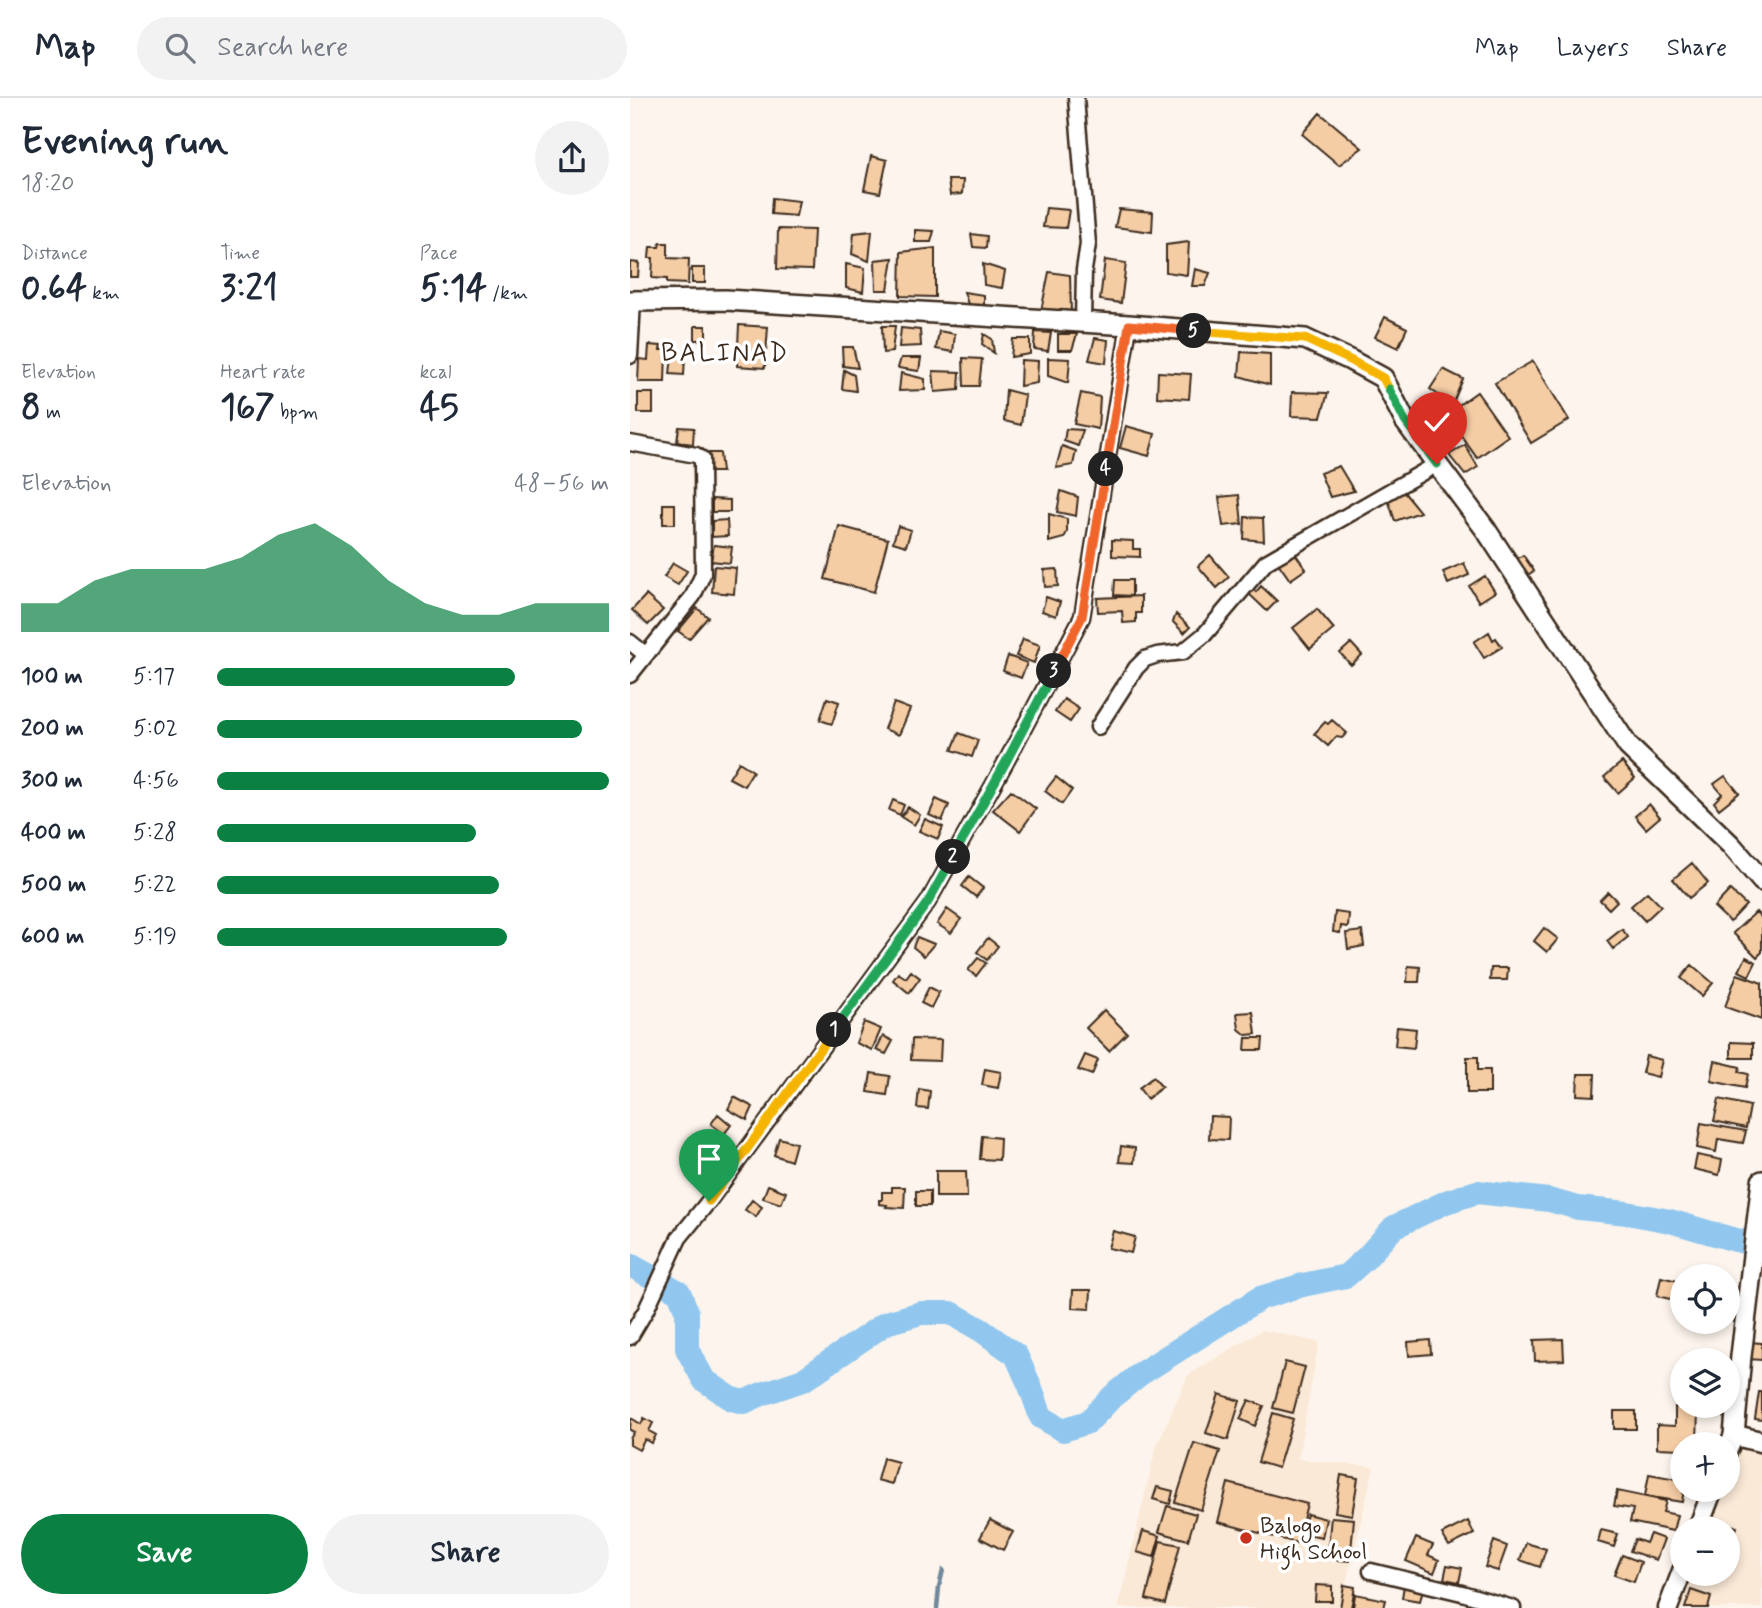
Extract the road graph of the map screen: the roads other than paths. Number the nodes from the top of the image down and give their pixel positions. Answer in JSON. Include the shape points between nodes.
{"nodes":[{"id":1,"x":1076,"y":98,"type":"edge"},
{"id":2,"x":631,"y":301,"type":"edge"},
{"id":3,"x":1083,"y":323,"type":"junction"},
{"id":4,"x":1129,"y":325,"type":"junction"},
{"id":5,"x":630,"y":356,"type":"edge"},
{"id":6,"x":630,"y":443,"type":"edge"},
{"id":7,"x":1437,"y":464,"type":"junction"},
{"id":8,"x":630,"y":642,"type":"edge"},
{"id":9,"x":646,"y":655,"type":"junction"},
{"id":10,"x":630,"y":675,"type":"edge"},
{"id":11,"x":1098,"y":727,"type":"dead end"},
{"id":12,"x":1762,"y":881,"type":"edge"},
{"id":13,"x":1762,"y":1181,"type":"edge"},
{"id":14,"x":630,"y":1337,"type":"edge"},
{"id":15,"x":1732,"y":1432,"type":"edge"},
{"id":16,"x":1762,"y":1442,"type":"edge"},
{"id":17,"x":1740,"y":1443,"type":"edge"},
{"id":18,"x":1371,"y":1571,"type":"dead end"},
{"id":19,"x":1676,"y":1586,"type":"edge"},
{"id":20,"x":1513,"y":1608,"type":"edge"},
{"id":21,"x":1668,"y":1608,"type":"edge"}],
"edges":[{"from":1,"to":3,"type":"street","via":[[1088,244]]},
{"from":2,"to":3,"type":"main road","via":[[726,300]]},
{"from":2,"to":5,"type":"street"},
{"from":3,"to":4,"type":"main road"},
{"from":4,"to":7,"type":"main road","via":[[1305,339],[1383,378],[1405,421]]},
{"from":4,"to":14,"type":"street","via":[[1082,617],[928,902],[679,1238]]},
{"from":6,"to":9,"type":"street","via":[[702,459],[703,573],[693,596]]},
{"from":7,"to":11,"type":"street","via":[[1266,562],[1205,634],[1182,653],[1145,659]]},
{"from":7,"to":12,"type":"main road","via":[[1486,530],[1628,746]]},
{"from":8,"to":9,"type":"street"},
{"from":9,"to":10,"type":"street"},
{"from":13,"to":15,"type":"main road"},
{"from":16,"to":17,"type":"main road"},
{"from":18,"to":20,"type":"street"},
{"from":19,"to":21,"type":"street"}]}
